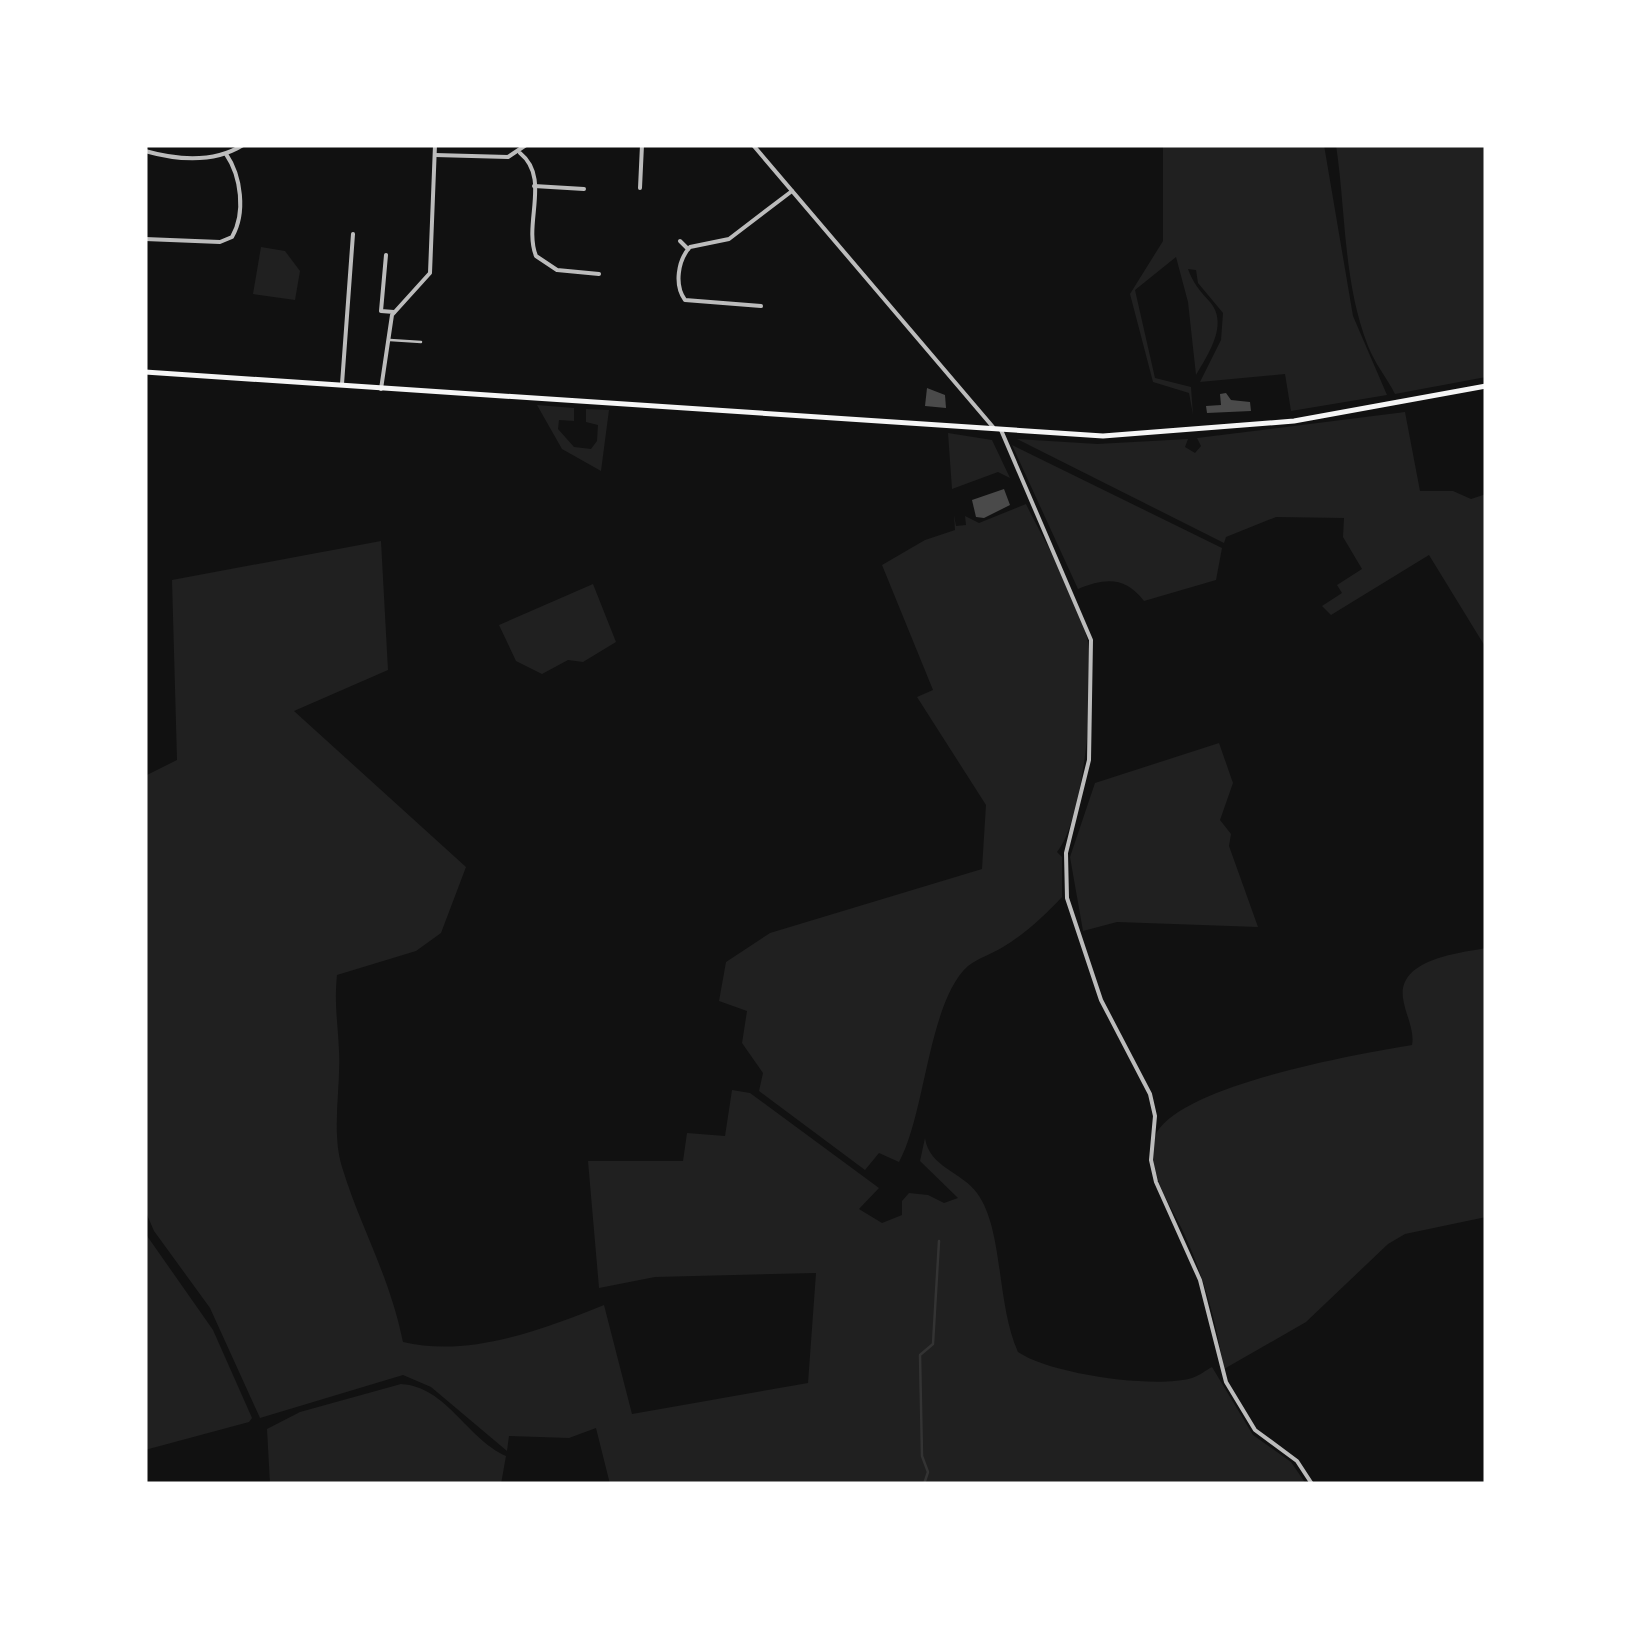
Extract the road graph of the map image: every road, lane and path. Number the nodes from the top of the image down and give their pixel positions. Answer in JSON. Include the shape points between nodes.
{"nodes":[{"id":1,"x":243,"y":145,"type":"edge"},
{"id":2,"x":436,"y":145,"type":"edge"},
{"id":3,"x":526,"y":145,"type":"edge"},
{"id":4,"x":642,"y":145,"type":"edge"},
{"id":5,"x":754,"y":145,"type":"edge"},
{"id":6,"x":145,"y":152,"type":"edge"},
{"id":7,"x":520,"y":152,"type":"junction"},
{"id":8,"x":226,"y":154,"type":"junction"},
{"id":9,"x":435,"y":155,"type":"junction"},
{"id":10,"x":641,"y":161,"type":"junction"},
{"id":11,"x":650,"y":161,"type":"dead end"},
{"id":12,"x":534,"y":186,"type":"junction"},
{"id":13,"x":576,"y":188,"type":"junction"},
{"id":14,"x":640,"y":188,"type":"dead end"},
{"id":15,"x":584,"y":189,"type":"dead end"},
{"id":16,"x":792,"y":192,"type":"junction"},
{"id":17,"x":576,"y":198,"type":"dead end"},
{"id":18,"x":353,"y":234,"type":"dead end"},
{"id":19,"x":145,"y":239,"type":"edge"},
{"id":20,"x":680,"y":241,"type":"dead end"},
{"id":21,"x":688,"y":249,"type":"junction"},
{"id":22,"x":386,"y":255,"type":"dead end"},
{"id":23,"x":591,"y":282,"type":"dead end"},
{"id":24,"x":752,"y":294,"type":"dead end"},
{"id":25,"x":750,"y":302,"type":"junction"},
{"id":26,"x":761,"y":306,"type":"dead end"},
{"id":27,"x":394,"y":312,"type":"junction"},
{"id":28,"x":388,"y":340,"type":"junction"},
{"id":29,"x":421,"y":342,"type":"dead end"},
{"id":30,"x":145,"y":372,"type":"edge"},
{"id":31,"x":342,"y":386,"type":"junction"},
{"id":32,"x":1486,"y":386,"type":"edge"},
{"id":33,"x":382,"y":389,"type":"junction"},
{"id":34,"x":979,"y":412,"type":"junction"},
{"id":35,"x":985,"y":429,"type":"junction"},
{"id":36,"x":998,"y":430,"type":"junction"},
{"id":37,"x":1312,"y":1484,"type":"edge"}],
"edges":[{"from":1,"to":8,"type":"street"},
{"from":2,"to":9,"type":"street"},
{"from":3,"to":7,"type":"street"},
{"from":4,"to":10,"type":"street"},
{"from":5,"to":16,"type":"street"},
{"from":6,"to":8,"type":"street","via":[[176,158]]},
{"from":7,"to":9,"type":"street"},
{"from":7,"to":12,"type":"street","via":[[532,167]]},
{"from":8,"to":19,"type":"street","via":[[240,208],[232,236],[220,242]]},
{"from":9,"to":27,"type":"street","via":[[430,273]]},
{"from":10,"to":11,"type":"street"},
{"from":10,"to":14,"type":"street"},
{"from":12,"to":13,"type":"street"},
{"from":12,"to":23,"type":"street","via":[[536,256],[558,270],[595,274]]},
{"from":13,"to":15,"type":"street"},
{"from":13,"to":17,"type":"street"},
{"from":16,"to":21,"type":"street","via":[[730,239]]},
{"from":16,"to":34,"type":"street"},
{"from":18,"to":31,"type":"street"},
{"from":20,"to":21,"type":"street"},
{"from":21,"to":25,"type":"street","via":[[679,272],[685,300]]},
{"from":22,"to":27,"type":"street","via":[[381,311]]},
{"from":24,"to":25,"type":"street"},
{"from":25,"to":26,"type":"street"},
{"from":27,"to":28,"type":"street"},
{"from":28,"to":29,"type":"lane"},
{"from":28,"to":33,"type":"street"},
{"from":30,"to":31,"type":"main road"},
{"from":31,"to":33,"type":"main road"},
{"from":32,"to":36,"type":"main road","via":[[1375,410],[1257,425],[1123,436]]},
{"from":33,"to":35,"type":"main road"},
{"from":34,"to":35,"type":"street"},
{"from":34,"to":36,"type":"street"},
{"from":35,"to":36,"type":"main road"},
{"from":36,"to":37,"type":"street","via":[[1091,640],[1089,760],[1066,853],[1067,898],[1102,1000],[1150,1094],[1153,1170],[1200,1280],[1226,1382],[1255,1430],[1297,1461]]}]}
